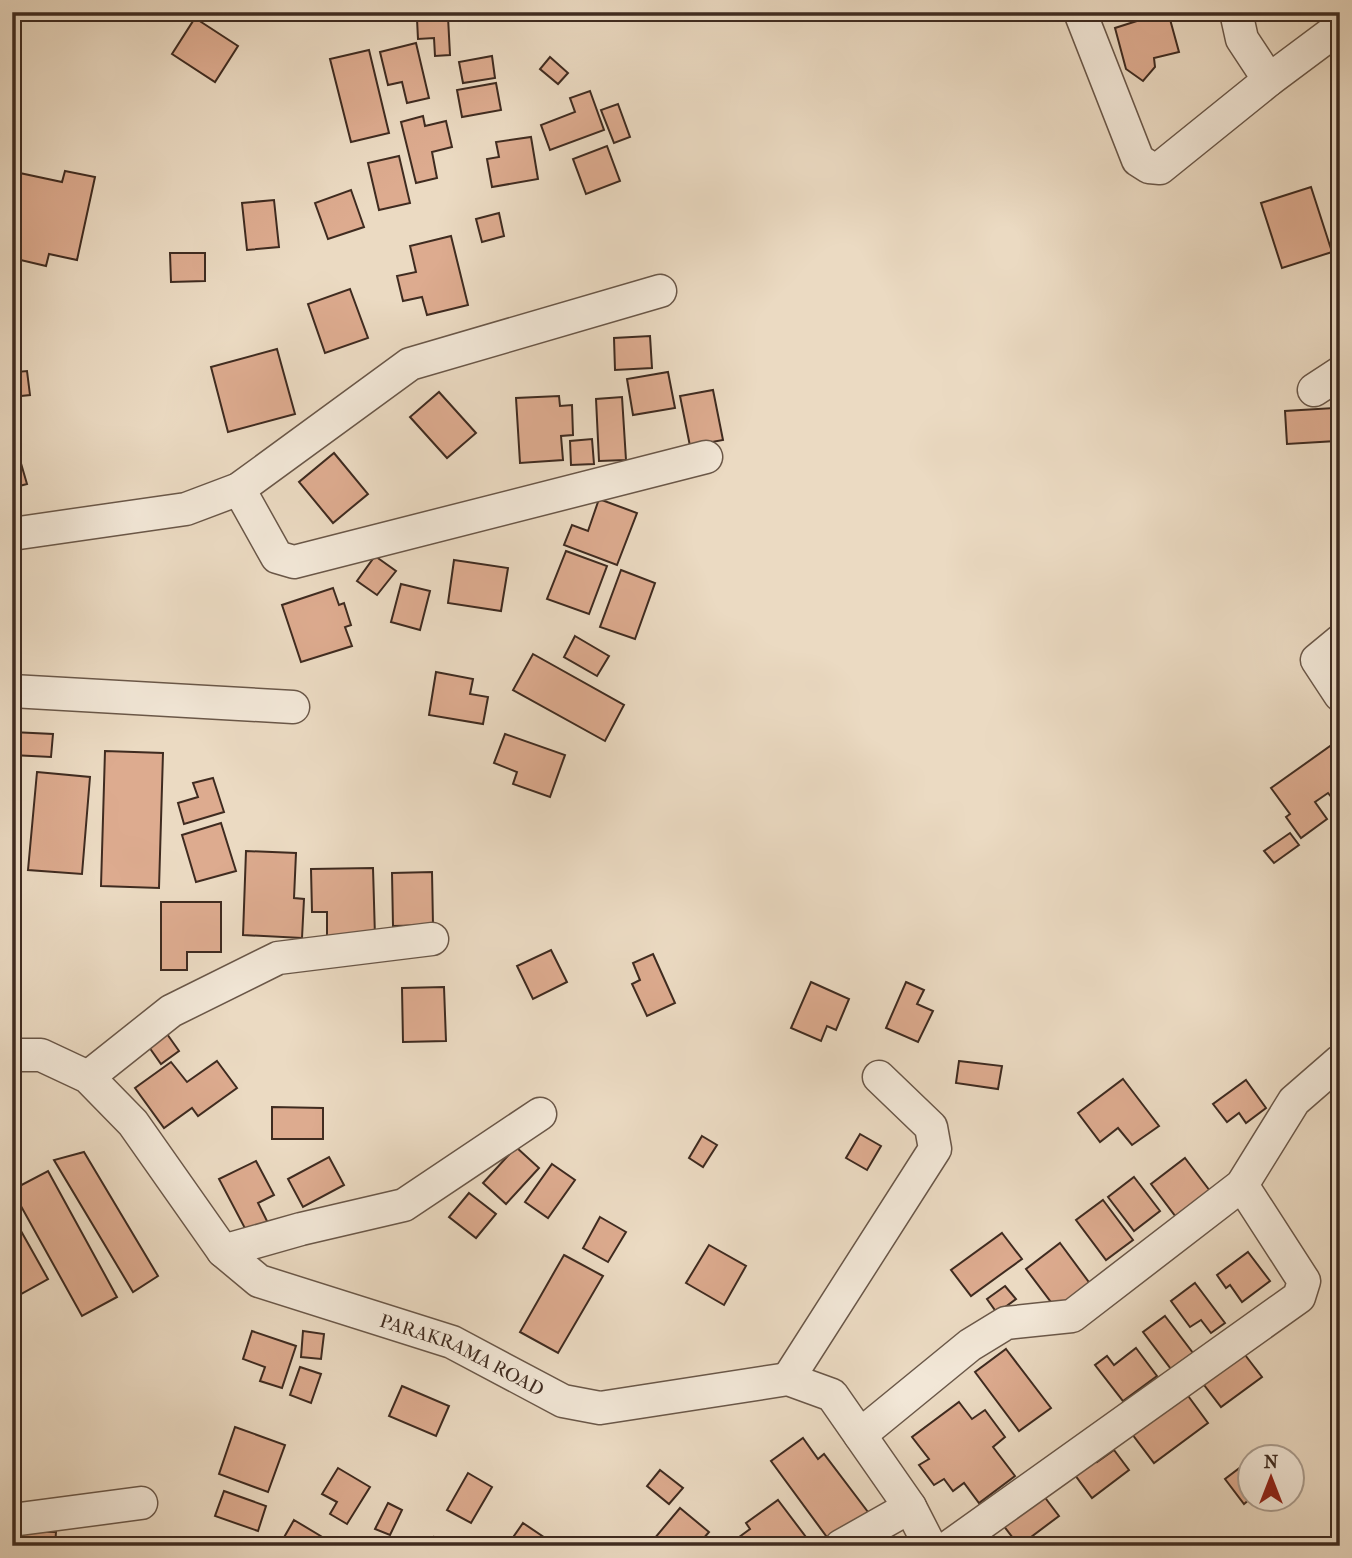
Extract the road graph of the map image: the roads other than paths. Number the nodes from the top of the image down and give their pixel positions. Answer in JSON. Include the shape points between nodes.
{"nodes":[{"id":1,"x":1080,"y":12,"type":"edge"},
{"id":2,"x":1236,"y":12,"type":"edge"},
{"id":3,"x":1340,"y":27,"type":"edge"},
{"id":4,"x":1269,"y":80,"type":"junction"},
{"id":5,"x":660,"y":291,"type":"dead end"},
{"id":6,"x":706,"y":457,"type":"dead end"},
{"id":7,"x":239,"y":489,"type":"junction"},
{"id":8,"x":12,"y":534,"type":"edge"},
{"id":9,"x":1340,"y":641,"type":"edge"},
{"id":10,"x":12,"y":691,"type":"edge"},
{"id":11,"x":1340,"y":695,"type":"edge"},
{"id":12,"x":293,"y":707,"type":"dead end"},
{"id":13,"x":432,"y":939,"type":"dead end"},
{"id":14,"x":12,"y":1055,"type":"edge"},
{"id":15,"x":1340,"y":1061,"type":"edge"},
{"id":16,"x":88,"y":1077,"type":"junction"},
{"id":17,"x":879,"y":1077,"type":"dead end"},
{"id":18,"x":540,"y":1114,"type":"dead end"},
{"id":19,"x":1242,"y":1185,"type":"junction"},
{"id":20,"x":223,"y":1251,"type":"junction"},
{"id":21,"x":788,"y":1379,"type":"junction"},
{"id":22,"x":860,"y":1435,"type":"junction"},
{"id":23,"x":141,"y":1503,"type":"dead end"},
{"id":24,"x":910,"y":1507,"type":"junction"},
{"id":25,"x":12,"y":1520,"type":"edge"},
{"id":26,"x":841,"y":1546,"type":"edge"},
{"id":27,"x":930,"y":1546,"type":"edge"},
{"id":28,"x":950,"y":1546,"type":"edge"}],
"edges":[{"from":1,"to":4,"type":"street","via":[[1138,160],[1149,167],[1160,168]]},
{"from":2,"to":4,"type":"street","via":[[1242,39]]},
{"from":3,"to":4,"type":"street"},
{"from":5,"to":7,"type":"street","via":[[410,364]]},
{"from":6,"to":7,"type":"street","via":[[295,562],[276,557]]},
{"from":7,"to":8,"type":"street","via":[[186,509]]},
{"from":9,"to":11,"type":"street","via":[[1317,660]]},
{"from":10,"to":12,"type":"street"},
{"from":13,"to":16,"type":"street","via":[[278,958],[171,1011]]},
{"from":14,"to":16,"type":"street","name":"PARAKRAMA ROAD","via":[[41,1055]]},
{"from":15,"to":19,"type":"street","via":[[1294,1101]]},
{"from":16,"to":20,"type":"street","name":"PARAKRAMA ROAD","via":[[133,1123]]},
{"from":17,"to":21,"type":"street","via":[[931,1127],[935,1149]]},
{"from":18,"to":20,"type":"street","via":[[404,1205]]},
{"from":19,"to":22,"type":"street","via":[[1072,1316],[1006,1323],[970,1345]]},
{"from":19,"to":28,"type":"street","via":[[1304,1281],[1299,1297]]},
{"from":20,"to":21,"type":"street","name":"PARAKRAMA ROAD","via":[[259,1281],[452,1342],[563,1401],[600,1408]]},
{"from":21,"to":22,"type":"street","name":"PARAKRAMA ROAD","via":[[832,1395]]},
{"from":22,"to":24,"type":"street","name":"PARAKRAMA ROAD"},
{"from":23,"to":25,"type":"street"},
{"from":24,"to":26,"type":"street"},
{"from":24,"to":27,"type":"street","name":"PARAKRAMA ROAD"}]}
